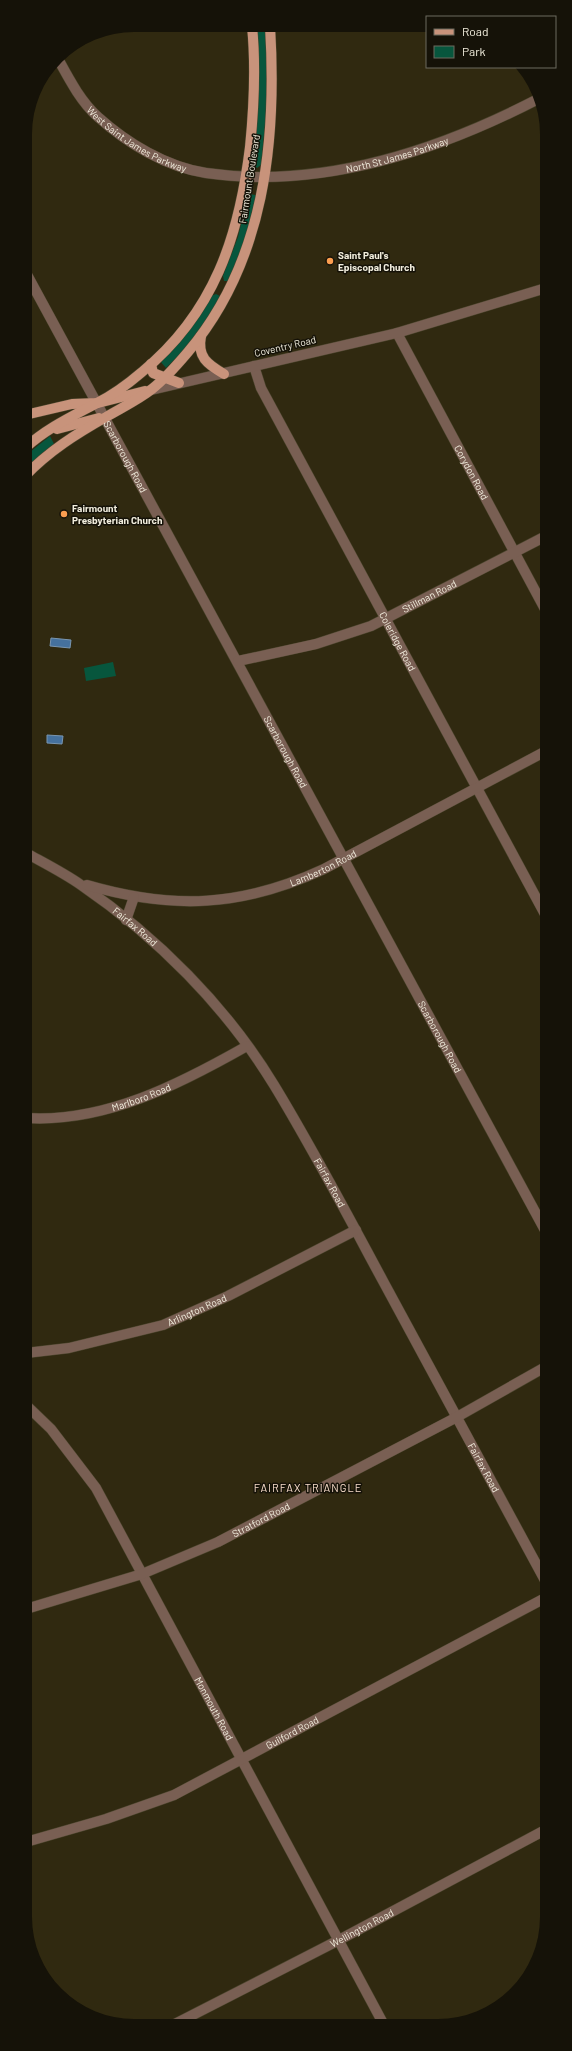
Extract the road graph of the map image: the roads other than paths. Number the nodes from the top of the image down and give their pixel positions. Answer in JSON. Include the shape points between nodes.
{"nodes":[{"id":1,"x":252,"y":32,"type":"edge"},
{"id":2,"x":270,"y":32,"type":"edge"},
{"id":3,"x":61,"y":63,"type":"edge"},
{"id":4,"x":534,"y":101,"type":"edge"},
{"id":5,"x":246,"y":176,"type":"junction"},
{"id":6,"x":263,"y":176,"type":"junction"},
{"id":7,"x":32,"y":284,"type":"edge"},
{"id":8,"x":213,"y":284,"type":"junction"},
{"id":9,"x":540,"y":290,"type":"edge"},
{"id":10,"x":228,"y":293,"type":"junction"},
{"id":11,"x":397,"y":333,"type":"junction"},
{"id":12,"x":201,"y":336,"type":"junction"},
{"id":13,"x":151,"y":364,"type":"junction"},
{"id":14,"x":254,"y":366,"type":"junction"},
{"id":15,"x":224,"y":374,"type":"junction"},
{"id":16,"x":164,"y":378,"type":"junction"},
{"id":17,"x":180,"y":383,"type":"junction"},
{"id":18,"x":151,"y":390,"type":"junction"},
{"id":19,"x":98,"y":403,"type":"junction"},
{"id":20,"x":32,"y":413,"type":"edge"},
{"id":21,"x":105,"y":417,"type":"junction"},
{"id":22,"x":44,"y":433,"type":"junction"},
{"id":23,"x":32,"y":436,"type":"edge"},
{"id":24,"x":32,"y":442,"type":"edge"},
{"id":25,"x":32,"y":469,"type":"edge"},
{"id":26,"x":540,"y":539,"type":"edge"},
{"id":27,"x":515,"y":553,"type":"junction"},
{"id":28,"x":540,"y":600,"type":"edge"},
{"id":29,"x":387,"y":619,"type":"junction"},
{"id":30,"x":238,"y":661,"type":"junction"},
{"id":31,"x":540,"y":754,"type":"edge"},
{"id":32,"x":477,"y":788,"type":"junction"},
{"id":33,"x":32,"y":856,"type":"edge"},
{"id":34,"x":344,"y":859,"type":"junction"},
{"id":35,"x":79,"y":883,"type":"junction"},
{"id":36,"x":134,"y":897,"type":"junction"},
{"id":37,"x":540,"y":905,"type":"edge"},
{"id":38,"x":126,"y":920,"type":"junction"},
{"id":39,"x":247,"y":1046,"type":"junction"},
{"id":40,"x":32,"y":1118,"type":"edge"},
{"id":41,"x":540,"y":1221,"type":"edge"},
{"id":42,"x":356,"y":1230,"type":"junction"},
{"id":43,"x":32,"y":1352,"type":"edge"},
{"id":44,"x":540,"y":1369,"type":"edge"},
{"id":45,"x":32,"y":1411,"type":"edge"},
{"id":46,"x":457,"y":1417,"type":"junction"},
{"id":47,"x":540,"y":1571,"type":"edge"},
{"id":48,"x":142,"y":1574,"type":"junction"},
{"id":49,"x":540,"y":1601,"type":"edge"},
{"id":50,"x":32,"y":1607,"type":"edge"},
{"id":51,"x":241,"y":1760,"type":"junction"},
{"id":52,"x":540,"y":1833,"type":"edge"},
{"id":53,"x":32,"y":1840,"type":"edge"},
{"id":54,"x":339,"y":1940,"type":"junction"},
{"id":55,"x":185,"y":2019,"type":"edge"},
{"id":56,"x":381,"y":2019,"type":"edge"}],
"edges":[{"from":1,"to":5,"type":"main road","name":"Fairmount Boulevard","via":[[253,104]]},
{"from":2,"to":6,"type":"main road","name":"Fairmount Boulevard","via":[[271,100]]},
{"from":3,"to":5,"type":"street","name":"West Saint James Parkway","via":[[97,116],[133,144],[186,168],[206,173]]},
{"from":4,"to":6,"type":"street","name":"North St James Parkway","via":[[502,118],[393,158],[337,171]]},
{"from":5,"to":6,"type":"street","name":"North St James Parkway"},
{"from":5,"to":8,"type":"main road","name":"Fairmount Boulevard","via":[[232,240]]},
{"from":6,"to":10,"type":"main road","name":"Fairmount Boulevard","via":[[253,232]]},
{"from":7,"to":19,"type":"street","name":"Scarborough Road"},
{"from":8,"to":10,"type":"main road"},
{"from":8,"to":13,"type":"main road","name":"Fairmount Boulevard","via":[[185,328]]},
{"from":9,"to":11,"type":"street","name":"Coventry Road"},
{"from":10,"to":12,"type":"main road","name":"Fairmount Boulevard"},
{"from":11,"to":14,"type":"street","name":"Coventry Road"},
{"from":11,"to":27,"type":"street","name":"Corydon Road"},
{"from":12,"to":15,"type":"main road","via":[[202,358]]},
{"from":12,"to":16,"type":"main road","name":"Fairmount Boulevard"},
{"from":13,"to":16,"type":"main road","via":[[153,373]]},
{"from":13,"to":19,"type":"main road","name":"Fairmount Boulevard"},
{"from":14,"to":15,"type":"street","name":"Coventry Road"},
{"from":14,"to":29,"type":"street","name":"Coleridge Road","via":[[261,388]]},
{"from":15,"to":17,"type":"street","name":"Coventry Road"},
{"from":16,"to":17,"type":"main road"},
{"from":16,"to":18,"type":"main road","name":"Fairmount Boulevard"},
{"from":17,"to":18,"type":"street","name":"Coventry Road"},
{"from":18,"to":19,"type":"main road","name":"Coventry Road"},
{"from":18,"to":21,"type":"main road","name":"Fairmount Boulevard"},
{"from":19,"to":20,"type":"main road","name":"Coventry Road","via":[[72,404]]},
{"from":19,"to":21,"type":"street","name":"Scarborough Road"},
{"from":19,"to":22,"type":"main road","name":"Fairmount Boulevard","via":[[63,420]]},
{"from":21,"to":22,"type":"main road"},
{"from":21,"to":25,"type":"main road","name":"Fairmount Boulevard","via":[[50,452]]},
{"from":21,"to":30,"type":"street","name":"Scarborough Road"},
{"from":22,"to":23,"type":"main road"},
{"from":22,"to":24,"type":"main road","name":"Fairmount Boulevard"},
{"from":26,"to":27,"type":"street","name":"Stillman Road"},
{"from":27,"to":28,"type":"street","name":"Corydon Road"},
{"from":27,"to":29,"type":"street","name":"Stillman Road"},
{"from":29,"to":30,"type":"street","name":"Stillman Road","via":[[351,634],[316,644]]},
{"from":29,"to":32,"type":"street","name":"Coleridge Road"},
{"from":30,"to":34,"type":"street","name":"Scarborough Road"},
{"from":31,"to":32,"type":"street","name":"Lamberton Road"},
{"from":32,"to":34,"type":"street","name":"Lamberton Road"},
{"from":32,"to":37,"type":"street","name":"Coleridge Road"},
{"from":33,"to":35,"type":"street","name":"Fairfax Road"},
{"from":34,"to":36,"type":"street","name":"Lamberton Road","via":[[288,885],[237,898],[208,902]]},
{"from":34,"to":41,"type":"street","name":"Scarborough Road"},
{"from":35,"to":36,"type":"street","name":"Lamberton Road"},
{"from":35,"to":38,"type":"street","name":"Fairfax Road"},
{"from":36,"to":38,"type":"street"},
{"from":38,"to":39,"type":"street","name":"Fairfax Road","via":[[186,974],[222,1013]]},
{"from":39,"to":40,"type":"street","name":"Marlboro Road","via":[[203,1072],[142,1098],[93,1113]]},
{"from":39,"to":42,"type":"street","name":"Fairfax Road","via":[[274,1084]]},
{"from":42,"to":43,"type":"street","name":"Arlington Road","via":[[228,1296],[163,1325],[69,1348]]},
{"from":42,"to":46,"type":"street","name":"Fairfax Road"},
{"from":44,"to":46,"type":"street","name":"Stratford Road"},
{"from":45,"to":48,"type":"street","name":"Monmouth Road","via":[[51,1429],[96,1488]]},
{"from":46,"to":47,"type":"street","name":"Fairfax Road"},
{"from":46,"to":48,"type":"street","name":"Stratford Road","via":[[218,1542]]},
{"from":48,"to":50,"type":"street","name":"Stratford Road"},
{"from":48,"to":51,"type":"street","name":"Monmouth Road"},
{"from":49,"to":51,"type":"street","name":"Guilford Road"},
{"from":51,"to":53,"type":"street","name":"Guilford Road","via":[[174,1795],[106,1819]]},
{"from":51,"to":54,"type":"street","name":"Monmouth Road"},
{"from":52,"to":54,"type":"street","name":"Wellington Road"},
{"from":54,"to":55,"type":"street","name":"Wellington Road"},
{"from":54,"to":56,"type":"street","name":"Monmouth Road"}]}
